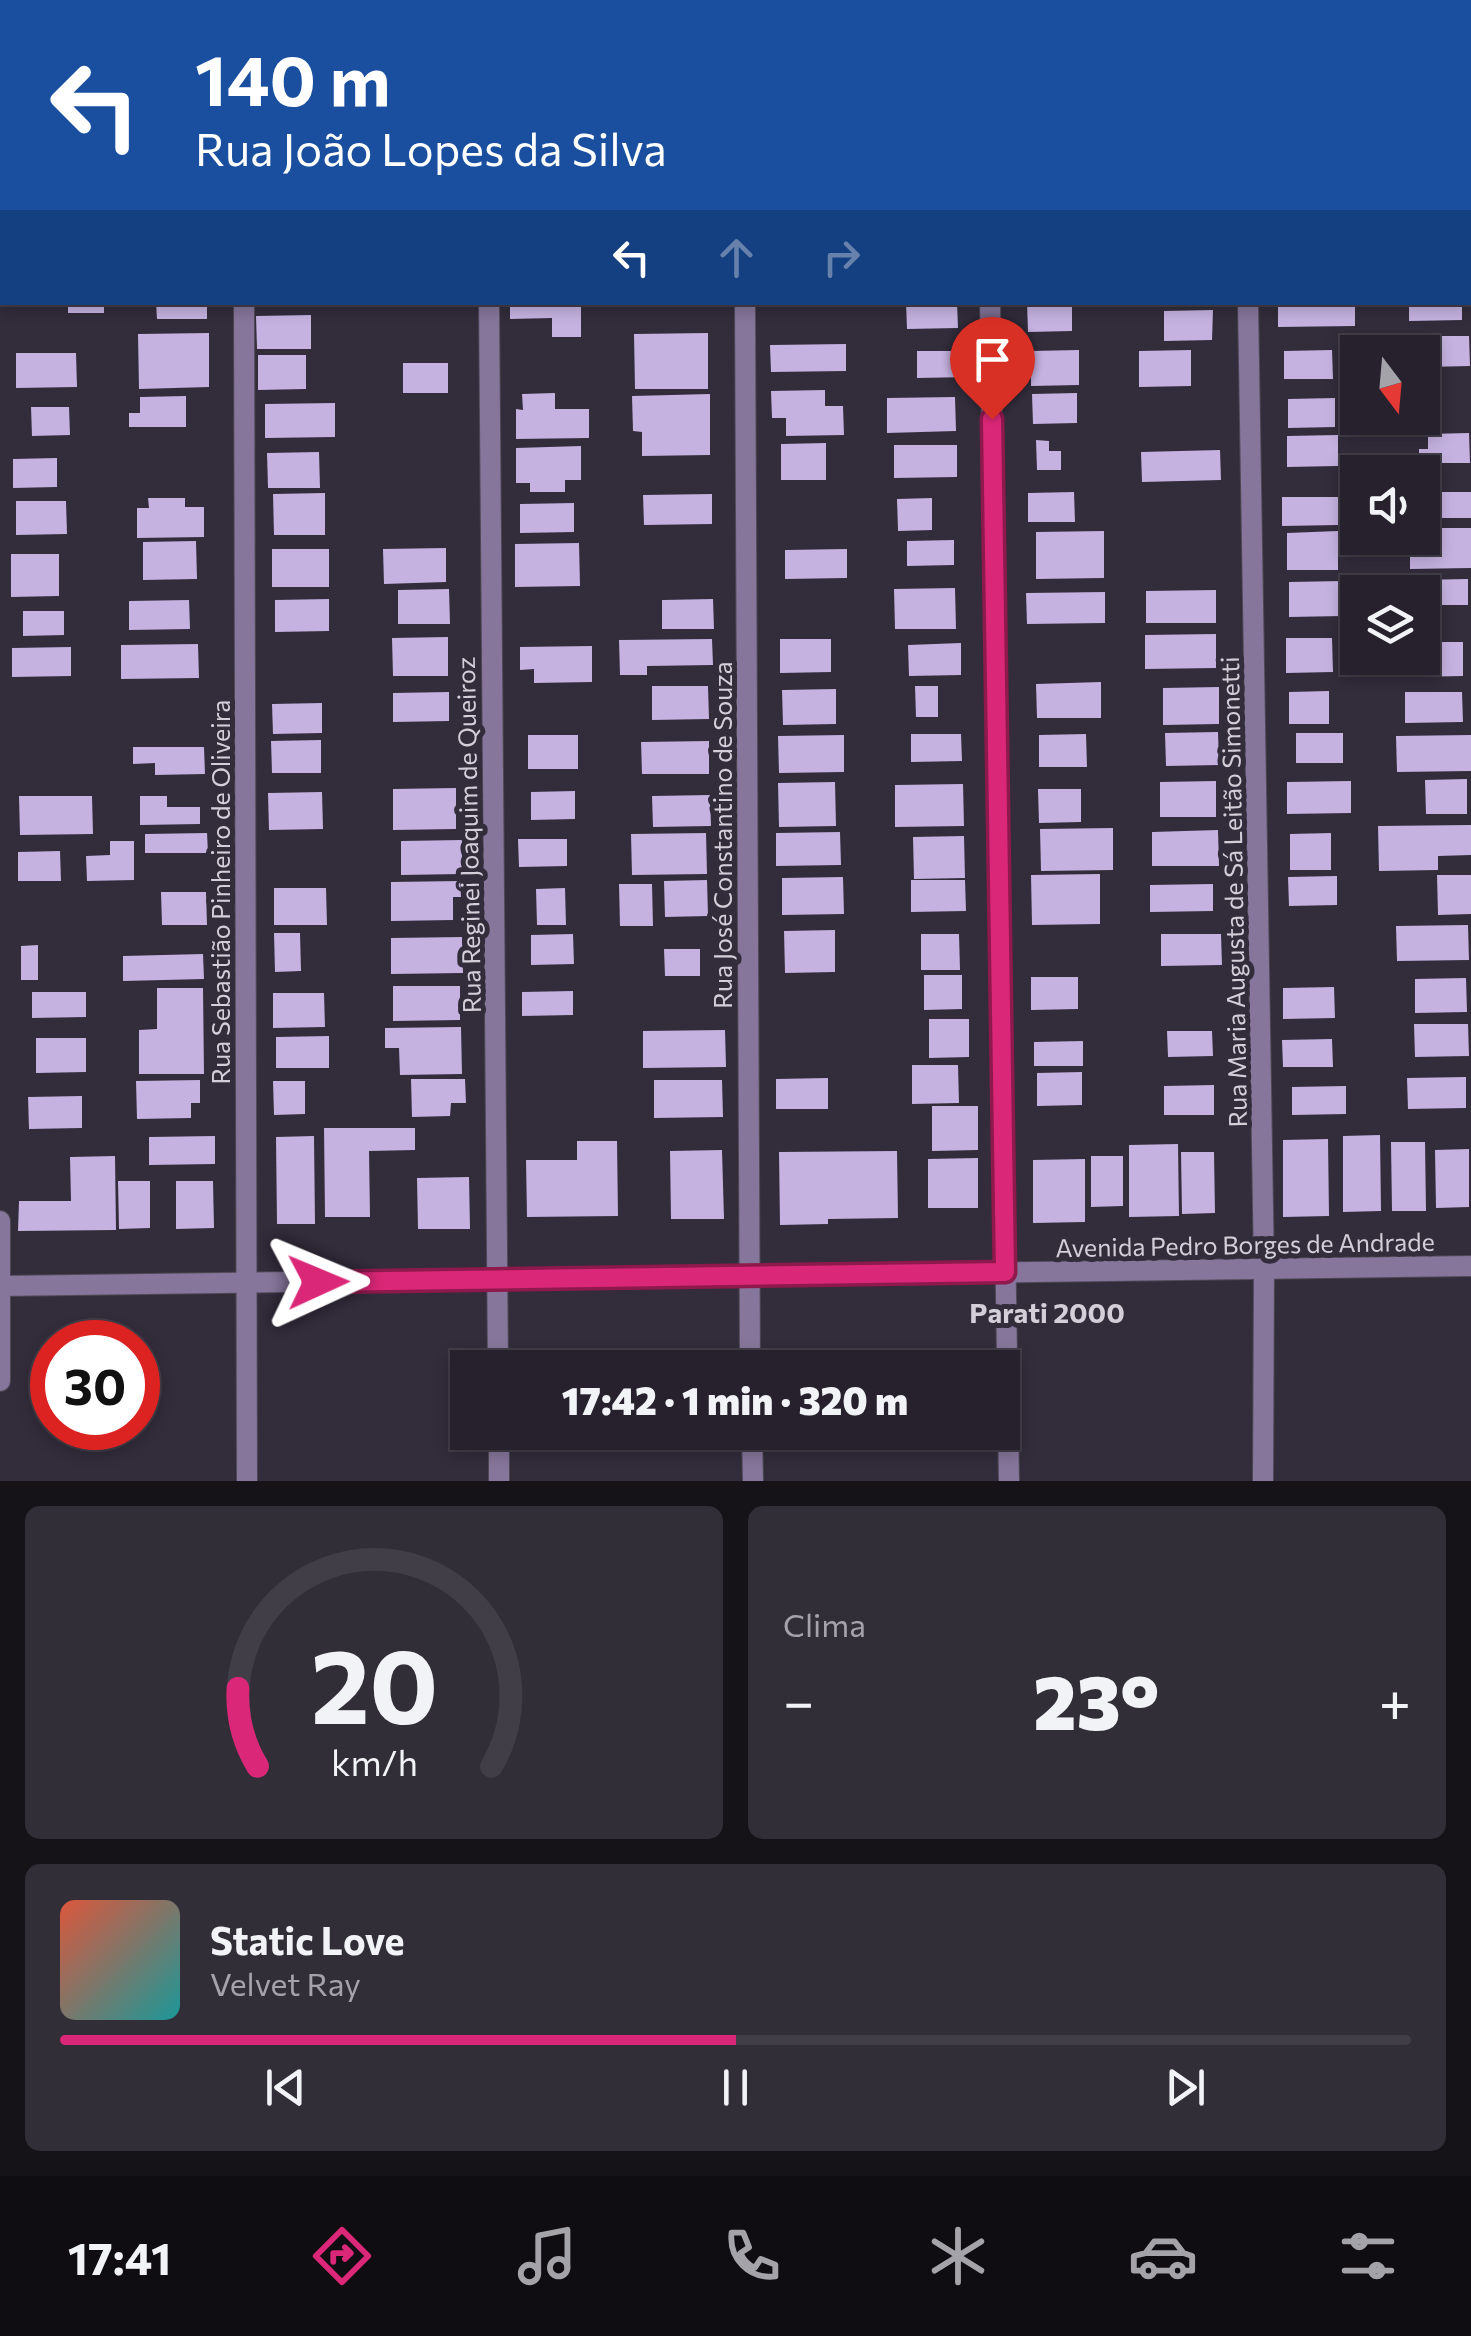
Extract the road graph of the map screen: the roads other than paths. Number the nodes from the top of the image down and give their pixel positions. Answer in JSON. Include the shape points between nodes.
{"nodes":[{"id":1,"x":244,"y":305,"type":"edge"},
{"id":2,"x":488,"y":305,"type":"edge"},
{"id":3,"x":746,"y":305,"type":"edge"},
{"id":4,"x":990,"y":305,"type":"edge"},
{"id":5,"x":1248,"y":305,"type":"edge"},
{"id":6,"x":0,"y":1220,"type":"edge"},
{"id":7,"x":1471,"y":1266,"type":"edge"},
{"id":8,"x":1264,"y":1268,"type":"junction"},
{"id":9,"x":1005,"y":1272,"type":"junction"},
{"id":10,"x":748,"y":1276,"type":"junction"},
{"id":11,"x":498,"y":1279,"type":"junction"},
{"id":12,"x":246,"y":1283,"type":"junction"},
{"id":13,"x":0,"y":1286,"type":"edge"},
{"id":14,"x":498,"y":1350,"type":"edge"},
{"id":15,"x":750,"y":1350,"type":"edge"},
{"id":16,"x":0,"y":1382,"type":"edge"},
{"id":17,"x":499,"y":1450,"type":"edge"},
{"id":18,"x":752,"y":1450,"type":"edge"},
{"id":19,"x":247,"y":1481,"type":"edge"},
{"id":20,"x":499,"y":1481,"type":"edge"},
{"id":21,"x":753,"y":1481,"type":"edge"},
{"id":22,"x":1008,"y":1481,"type":"edge"},
{"id":23,"x":1263,"y":1481,"type":"edge"}],
"edges":[{"from":1,"to":12,"type":"street","name":"Rua Sebastião Pinheiro de Oliveira"},
{"from":2,"to":11,"type":"street","name":"Rua Reginei Joaquim de Queiroz"},
{"from":3,"to":10,"type":"street","name":"Rua José Constantino de Souza"},
{"from":4,"to":9,"type":"street"},
{"from":5,"to":8,"type":"street","name":"Rua Maria Augusta de Sá Leitão Simonetti"},
{"from":6,"to":13,"type":"street"},
{"from":7,"to":8,"type":"street","name":"Avenida Pedro Borges de Andrade"},
{"from":8,"to":9,"type":"street","name":"Avenida Pedro Borges de Andrade"},
{"from":8,"to":23,"type":"street","name":"Rua Maria Augusta de Sá Leitão Simonetti"},
{"from":9,"to":10,"type":"street","name":"Avenida Pedro Borges de Andrade"},
{"from":9,"to":22,"type":"street"},
{"from":10,"to":11,"type":"street","name":"Avenida Pedro Borges de Andrade"},
{"from":10,"to":15,"type":"street","name":"Rua José Constantino de Souza"},
{"from":11,"to":12,"type":"street","name":"Avenida Pedro Borges de Andrade"},
{"from":11,"to":14,"type":"street","name":"Rua Reginei Joaquim de Queiroz"},
{"from":12,"to":13,"type":"street","name":"Avenida Pedro Borges de Andrade"},
{"from":12,"to":19,"type":"street","name":"Rua Sebastião Pinheiro de Oliveira"},
{"from":13,"to":16,"type":"street"},
{"from":17,"to":20,"type":"street"},
{"from":18,"to":21,"type":"street"}]}
